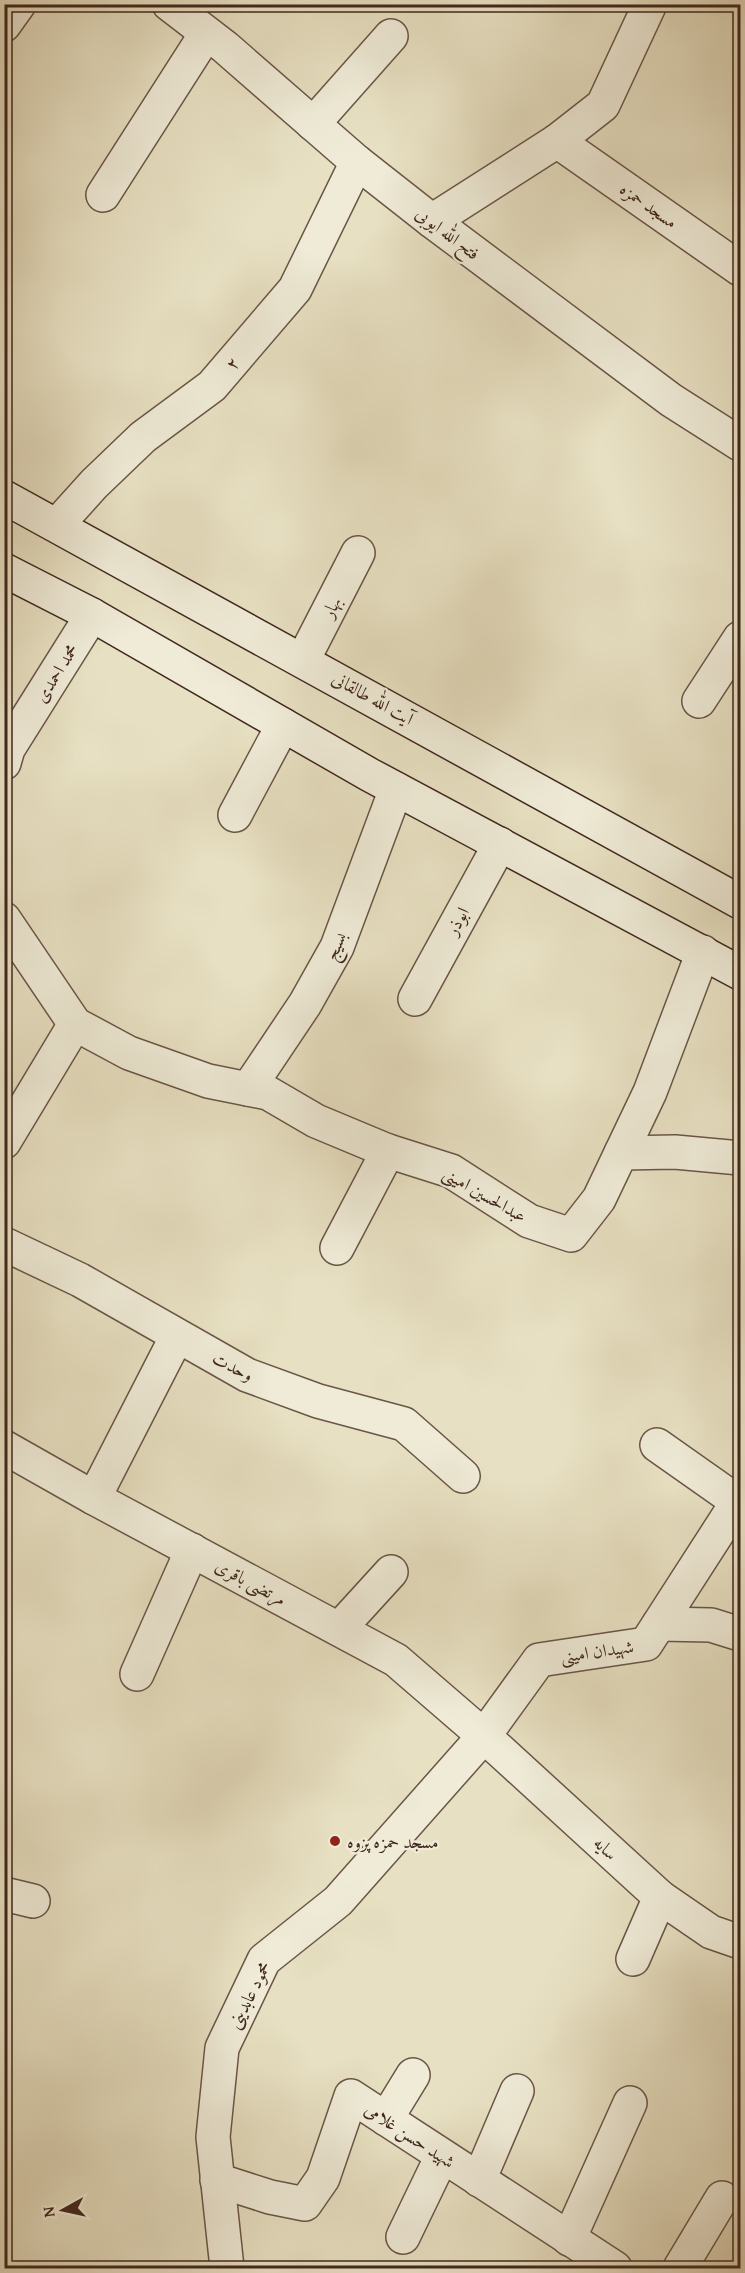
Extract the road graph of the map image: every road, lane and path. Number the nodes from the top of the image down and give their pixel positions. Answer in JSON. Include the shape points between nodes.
{"nodes":[{"id":1,"x":19,"y":4,"type":"edge"},
{"id":2,"x":169,"y":4,"type":"edge"},
{"id":3,"x":650,"y":4,"type":"edge"},
{"id":4,"x":4,"y":25,"type":"edge"},
{"id":5,"x":206,"y":34,"type":"junction"},
{"id":6,"x":391,"y":36,"type":"dead end"},
{"id":7,"x":313,"y":124,"type":"junction"},
{"id":8,"x":557,"y":141,"type":"junction"},
{"id":9,"x":357,"y":162,"type":"junction"},
{"id":10,"x":103,"y":195,"type":"dead end"},
{"id":11,"x":432,"y":221,"type":"junction"},
{"id":12,"x":741,"y":269,"type":"edge"},
{"id":13,"x":741,"y":444,"type":"edge"},
{"id":14,"x":4,"y":497,"type":"edge"},
{"id":15,"x":57,"y":525,"type":"junction"},
{"id":16,"x":358,"y":553,"type":"dead end"},
{"id":17,"x":4,"y":570,"type":"edge"},
{"id":18,"x":92,"y":615,"type":"junction"},
{"id":19,"x":741,"y":638,"type":"edge"},
{"id":20,"x":303,"y":660,"type":"junction"},
{"id":21,"x":699,"y":701,"type":"dead end"},
{"id":22,"x":283,"y":725,"type":"junction"},
{"id":23,"x":4,"y":763,"type":"edge"},
{"id":24,"x":396,"y":789,"type":"junction"},
{"id":25,"x":235,"y":815,"type":"dead end"},
{"id":26,"x":500,"y":844,"type":"junction"},
{"id":27,"x":740,"y":900,"type":"edge"},
{"id":28,"x":4,"y":919,"type":"edge"},
{"id":29,"x":703,"y":952,"type":"junction"},
{"id":30,"x":741,"y":973,"type":"edge"},
{"id":31,"x":415,"y":999,"type":"dead end"},
{"id":32,"x":75,"y":1024,"type":"junction"},
{"id":33,"x":248,"y":1089,"type":"junction"},
{"id":34,"x":4,"y":1142,"type":"edge"},
{"id":35,"x":388,"y":1151,"type":"junction"},
{"id":36,"x":621,"y":1154,"type":"junction"},
{"id":37,"x":741,"y":1158,"type":"edge"},
{"id":38,"x":4,"y":1244,"type":"edge"},
{"id":39,"x":337,"y":1248,"type":"dead end"},
{"id":40,"x":177,"y":1336,"type":"junction"},
{"id":41,"x":657,"y":1445,"type":"dead end"},
{"id":42,"x":4,"y":1447,"type":"edge"},
{"id":43,"x":463,"y":1476,"type":"dead end"},
{"id":44,"x":94,"y":1498,"type":"junction"},
{"id":45,"x":739,"y":1500,"type":"edge"},
{"id":46,"x":192,"y":1550,"type":"junction"},
{"id":47,"x":391,"y":1572,"type":"dead end"},
{"id":48,"x":659,"y":1624,"type":"junction"},
{"id":49,"x":339,"y":1629,"type":"junction"},
{"id":50,"x":741,"y":1634,"type":"edge"},
{"id":51,"x":138,"y":1674,"type":"dead end"},
{"id":52,"x":484,"y":1736,"type":"junction"},
{"id":53,"x":660,"y":1897,"type":"junction"},
{"id":54,"x":741,"y":1942,"type":"edge"},
{"id":55,"x":633,"y":1959,"type":"dead end"},
{"id":56,"x":413,"y":2074,"type":"dead end"},
{"id":57,"x":517,"y":2091,"type":"dead end"},
{"id":58,"x":630,"y":2103,"type":"dead end"},
{"id":59,"x":386,"y":2119,"type":"junction"},
{"id":60,"x":442,"y":2156,"type":"junction"},
{"id":61,"x":218,"y":2180,"type":"junction"},
{"id":62,"x":479,"y":2180,"type":"junction"},
{"id":63,"x":722,"y":2198,"type":"dead end"},
{"id":64,"x":403,"y":2237,"type":"dead end"},
{"id":65,"x":569,"y":2239,"type":"junction"},
{"id":66,"x":227,"y":2268,"type":"edge"},
{"id":67,"x":615,"y":2268,"type":"edge"},
{"id":68,"x":680,"y":2268,"type":"edge"}],
"edges":[{"from":1,"to":4,"type":"street"},
{"from":2,"to":5,"type":"street","name":"فتح الله ایوبی"},
{"from":3,"to":8,"type":"street","via":[[603,105]]},
{"from":5,"to":7,"type":"street","name":"فتح الله ایوبی"},
{"from":5,"to":10,"type":"street"},
{"from":6,"to":7,"type":"street"},
{"from":7,"to":9,"type":"street","name":"فتح الله ایوبی"},
{"from":8,"to":11,"type":"street"},
{"from":8,"to":12,"type":"street","name":"مسجد حمزه"},
{"from":9,"to":11,"type":"street","name":"فتح الله ایوبی"},
{"from":9,"to":15,"type":"street","name":"۲","via":[[295,289],[212,386],[143,437]]},
{"from":11,"to":13,"type":"street","name":"فتح الله ایوبی","via":[[671,399]]},
{"from":14,"to":15,"type":"street","name":"آیت الله طالقانی"},
{"from":15,"to":20,"type":"street","name":"آیت الله طالقانی"},
{"from":16,"to":20,"type":"street","name":"بهار"},
{"from":17,"to":18,"type":"street"},
{"from":18,"to":22,"type":"street"},
{"from":18,"to":23,"type":"street","name":"محمد احمدی","via":[[8,749]]},
{"from":19,"to":21,"type":"street"},
{"from":20,"to":27,"type":"street","name":"آیت الله طالقانی"},
{"from":22,"to":24,"type":"street"},
{"from":22,"to":25,"type":"street"},
{"from":24,"to":26,"type":"street"},
{"from":24,"to":33,"type":"street","name":"بسیج","via":[[337,947],[305,1004]]},
{"from":26,"to":29,"type":"street"},
{"from":26,"to":31,"type":"street","name":"ابوذر"},
{"from":28,"to":32,"type":"street"},
{"from":29,"to":30,"type":"street"},
{"from":29,"to":36,"type":"street","name":"عبدالحسین امینی","via":[[650,1092]]},
{"from":32,"to":33,"type":"street","name":"عبدالحسین امینی","via":[[129,1053],[208,1081]]},
{"from":32,"to":34,"type":"street"},
{"from":33,"to":35,"type":"street","name":"عبدالحسین امینی","via":[[268,1093],[316,1120]]},
{"from":35,"to":36,"type":"street","name":"عبدالحسین امینی","via":[[451,1171],[529,1221],[572,1235],[599,1199]]},
{"from":35,"to":39,"type":"street"},
{"from":36,"to":37,"type":"street","via":[[675,1152]]},
{"from":38,"to":40,"type":"street","name":"وحدت","via":[[80,1280]]},
{"from":40,"to":43,"type":"street","name":"وحدت","via":[[247,1375],[318,1401],[404,1424]]},
{"from":40,"to":44,"type":"street"},
{"from":41,"to":45,"type":"street"},
{"from":42,"to":44,"type":"street","name":"مرتضی باقری"},
{"from":44,"to":46,"type":"street","name":"مرتضی باقری"},
{"from":45,"to":48,"type":"street","name":"شهیدان امینی"},
{"from":46,"to":49,"type":"street","name":"مرتضی باقری"},
{"from":46,"to":51,"type":"street"},
{"from":47,"to":49,"type":"street"},
{"from":48,"to":50,"type":"street","via":[[711,1625]]},
{"from":48,"to":52,"type":"street","name":"شهیدان امینی","via":[[646,1644],[539,1660]]},
{"from":49,"to":52,"type":"street","name":"مرتضی باقری","via":[[396,1660]]},
{"from":52,"to":53,"type":"street","name":"سایه"},
{"from":52,"to":61,"type":"street","name":"محمود عابدینی","via":[[338,1901],[264,1960],[222,2048],[213,2137]]},
{"from":53,"to":54,"type":"street","name":"سایه","via":[[711,1932]]},
{"from":53,"to":55,"type":"street"},
{"from":56,"to":59,"type":"street"},
{"from":57,"to":62,"type":"street"},
{"from":58,"to":65,"type":"street"},
{"from":59,"to":60,"type":"street","name":"شهید حسن غلامی"},
{"from":59,"to":61,"type":"street","name":"شهید حسن غلامی","via":[[351,2096],[323,2178],[305,2204]]},
{"from":60,"to":62,"type":"street","name":"شهید حسن غلامی"},
{"from":60,"to":64,"type":"street"},
{"from":61,"to":66,"type":"street","name":"محمود عابدینی"},
{"from":62,"to":65,"type":"street","name":"شهید حسن غلامی"},
{"from":63,"to":68,"type":"street"},
{"from":65,"to":67,"type":"street","name":"شهید حسن غلامی"}]}
